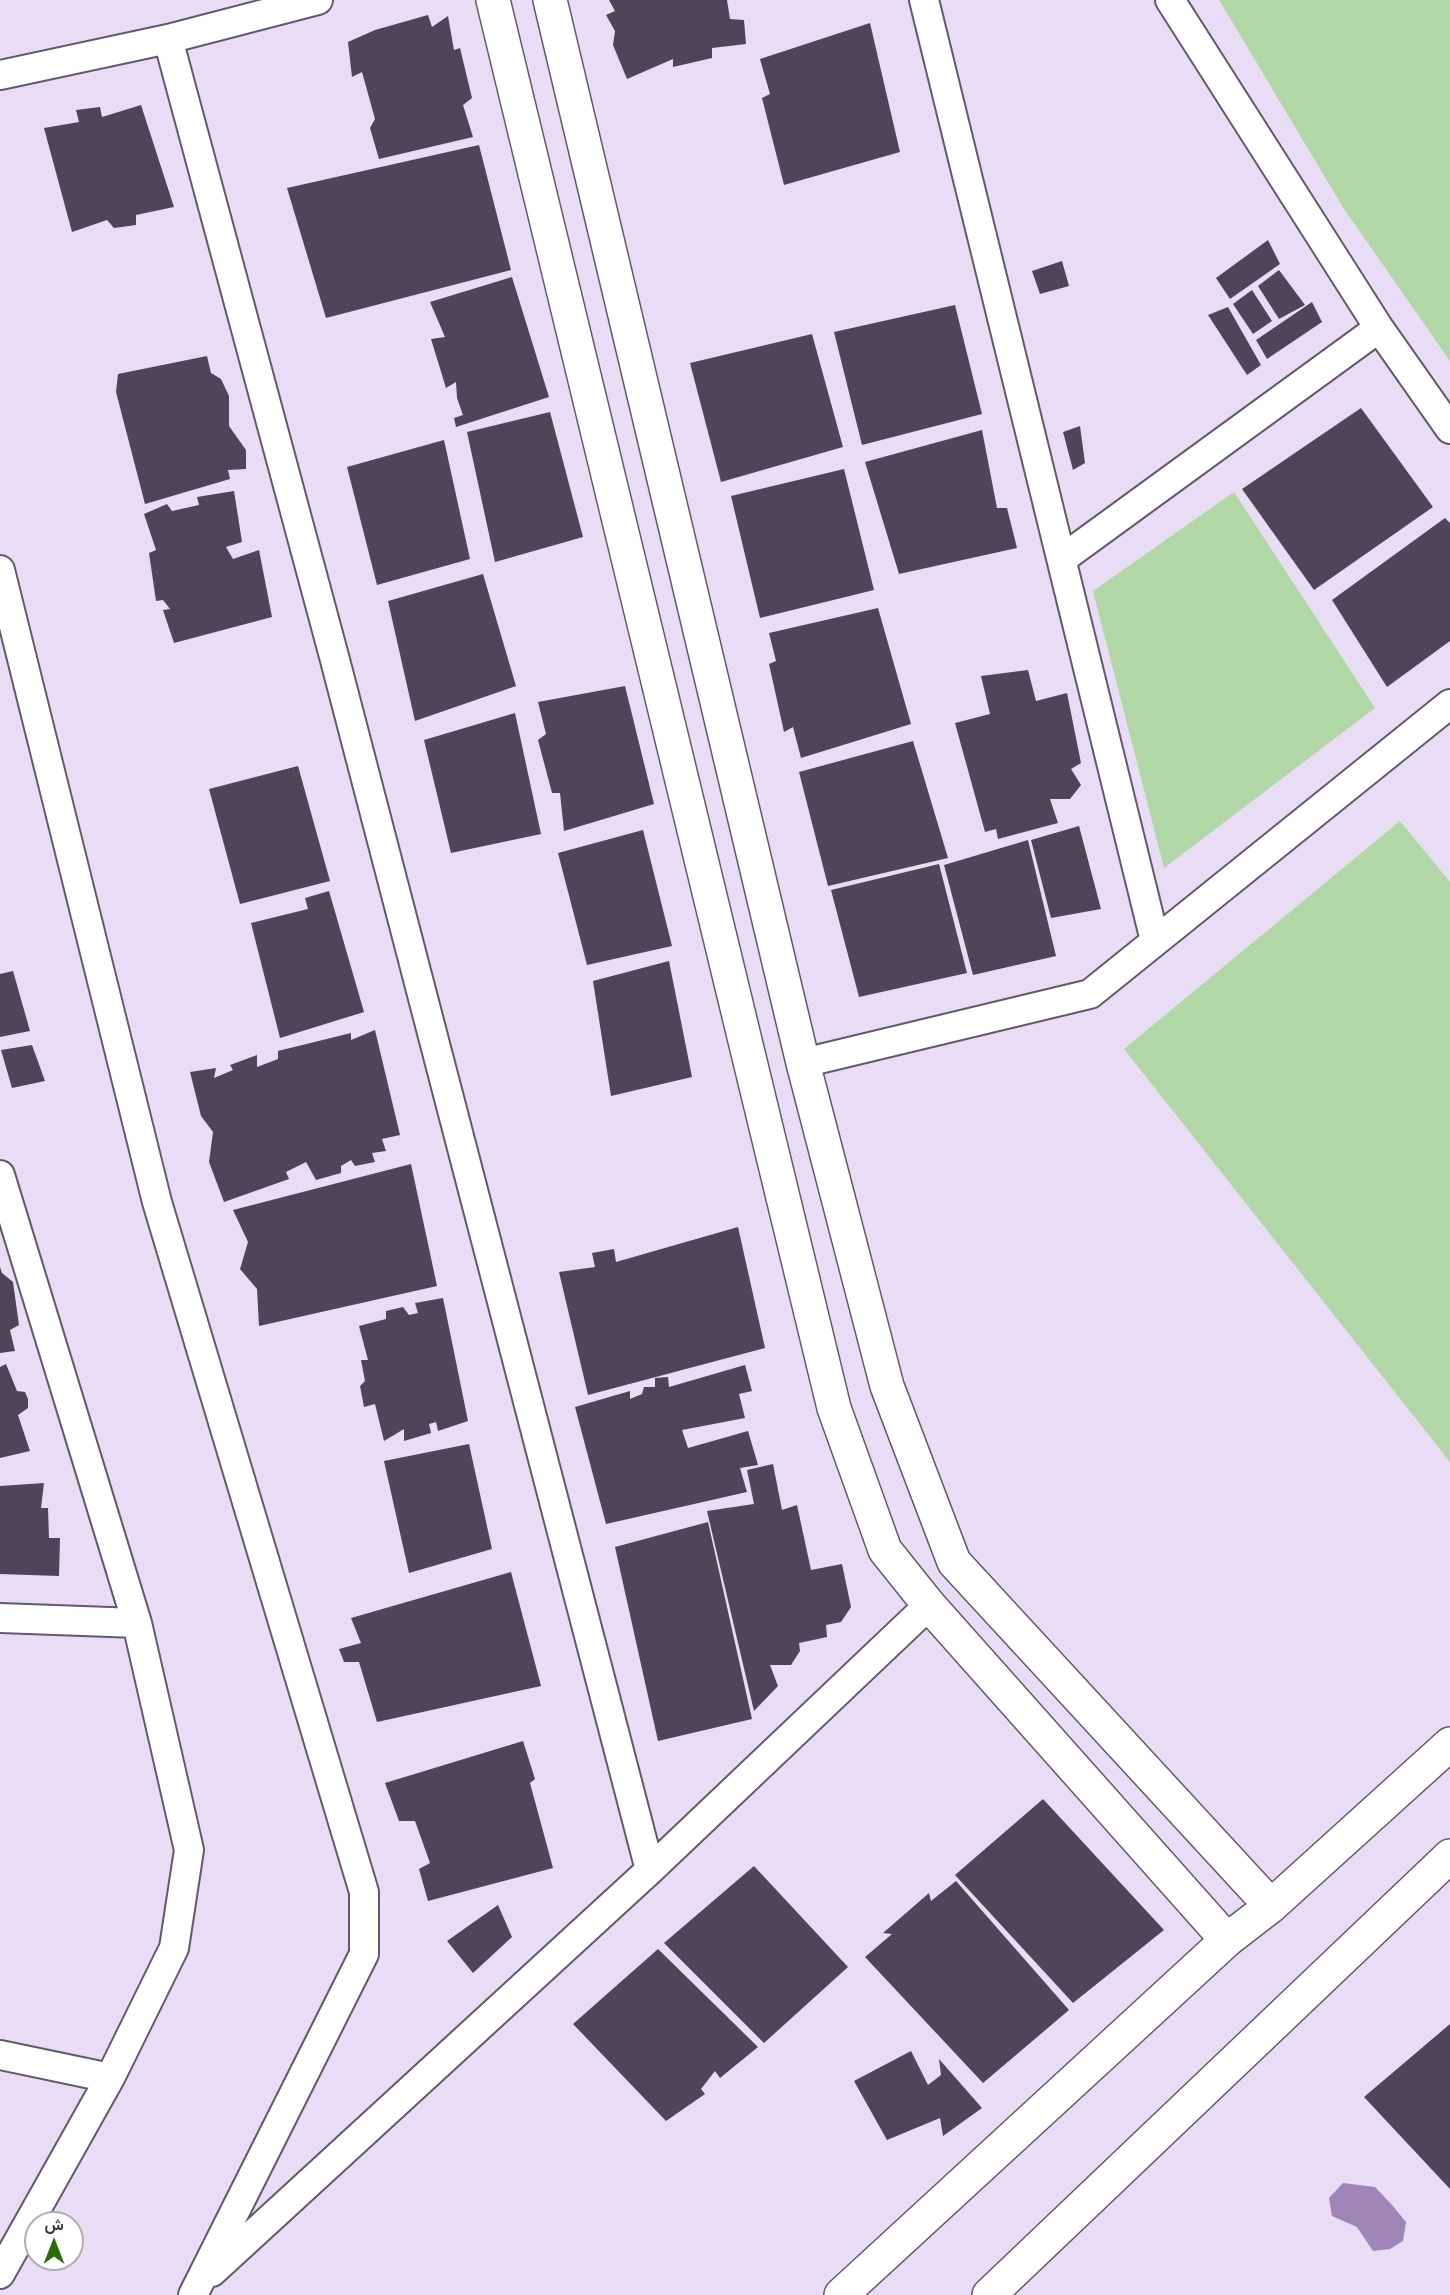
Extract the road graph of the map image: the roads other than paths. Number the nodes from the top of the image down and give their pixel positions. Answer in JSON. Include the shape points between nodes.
{"nodes":[{"id":1,"x":318,"y":0,"type":"edge"},
{"id":2,"x":493,"y":0,"type":"edge"},
{"id":3,"x":550,"y":0,"type":"edge"},
{"id":4,"x":924,"y":0,"type":"edge"},
{"id":5,"x":1170,"y":0,"type":"edge"},
{"id":6,"x":168,"y":39,"type":"junction"},
{"id":7,"x":0,"y":75,"type":"edge"},
{"id":8,"x":1379,"y":328,"type":"junction"},
{"id":9,"x":1450,"y":429,"type":"edge"},
{"id":10,"x":1062,"y":559,"type":"junction"},
{"id":11,"x":0,"y":570,"type":"edge"},
{"id":12,"x":1450,"y":704,"type":"edge"},
{"id":13,"x":1155,"y":941,"type":"junction"},
{"id":14,"x":803,"y":1063,"type":"junction"},
{"id":15,"x":2,"y":1192,"type":"edge"},
{"id":16,"x":929,"y":1605,"type":"junction"},
{"id":17,"x":0,"y":1618,"type":"edge"},
{"id":18,"x":137,"y":1623,"type":"junction"},
{"id":19,"x":1450,"y":1744,"type":"edge"},
{"id":20,"x":1450,"y":1856,"type":"edge"},
{"id":21,"x":650,"y":1870,"type":"junction"},
{"id":22,"x":1271,"y":1906,"type":"junction"},
{"id":23,"x":1227,"y":1940,"type":"junction"},
{"id":24,"x":0,"y":2055,"type":"edge"},
{"id":25,"x":110,"y":2078,"type":"junction"},
{"id":26,"x":0,"y":2274,"type":"edge"},
{"id":27,"x":196,"y":2290,"type":"edge"},
{"id":28,"x":841,"y":2295,"type":"edge"},
{"id":29,"x":989,"y":2295,"type":"edge"}],
"edges":[{"from":1,"to":6,"type":"street"},
{"from":2,"to":16,"type":"street","via":[[834,1408],[885,1550]]},
{"from":3,"to":14,"type":"street"},
{"from":4,"to":10,"type":"street"},
{"from":5,"to":8,"type":"street"},
{"from":6,"to":7,"type":"street"},
{"from":6,"to":21,"type":"street","via":[[332,648]]},
{"from":8,"to":9,"type":"street"},
{"from":8,"to":10,"type":"street"},
{"from":10,"to":13,"type":"street"},
{"from":11,"to":27,"type":"street","via":[[157,1202],[364,1892],[364,1954]]},
{"from":12,"to":13,"type":"street"},
{"from":13,"to":14,"type":"street","via":[[1090,994]]},
{"from":14,"to":22,"type":"street","via":[[887,1386],[954,1562]]},
{"from":15,"to":18,"type":"street"},
{"from":16,"to":21,"type":"street"},
{"from":16,"to":23,"type":"street"},
{"from":17,"to":18,"type":"street"},
{"from":18,"to":25,"type":"street","via":[[189,1850],[174,1948]]},
{"from":19,"to":22,"type":"street"},
{"from":20,"to":29,"type":"street"},
{"from":21,"to":27,"type":"street"},
{"from":22,"to":23,"type":"street"},
{"from":23,"to":28,"type":"street"},
{"from":24,"to":25,"type":"street"},
{"from":25,"to":26,"type":"street"}]}
